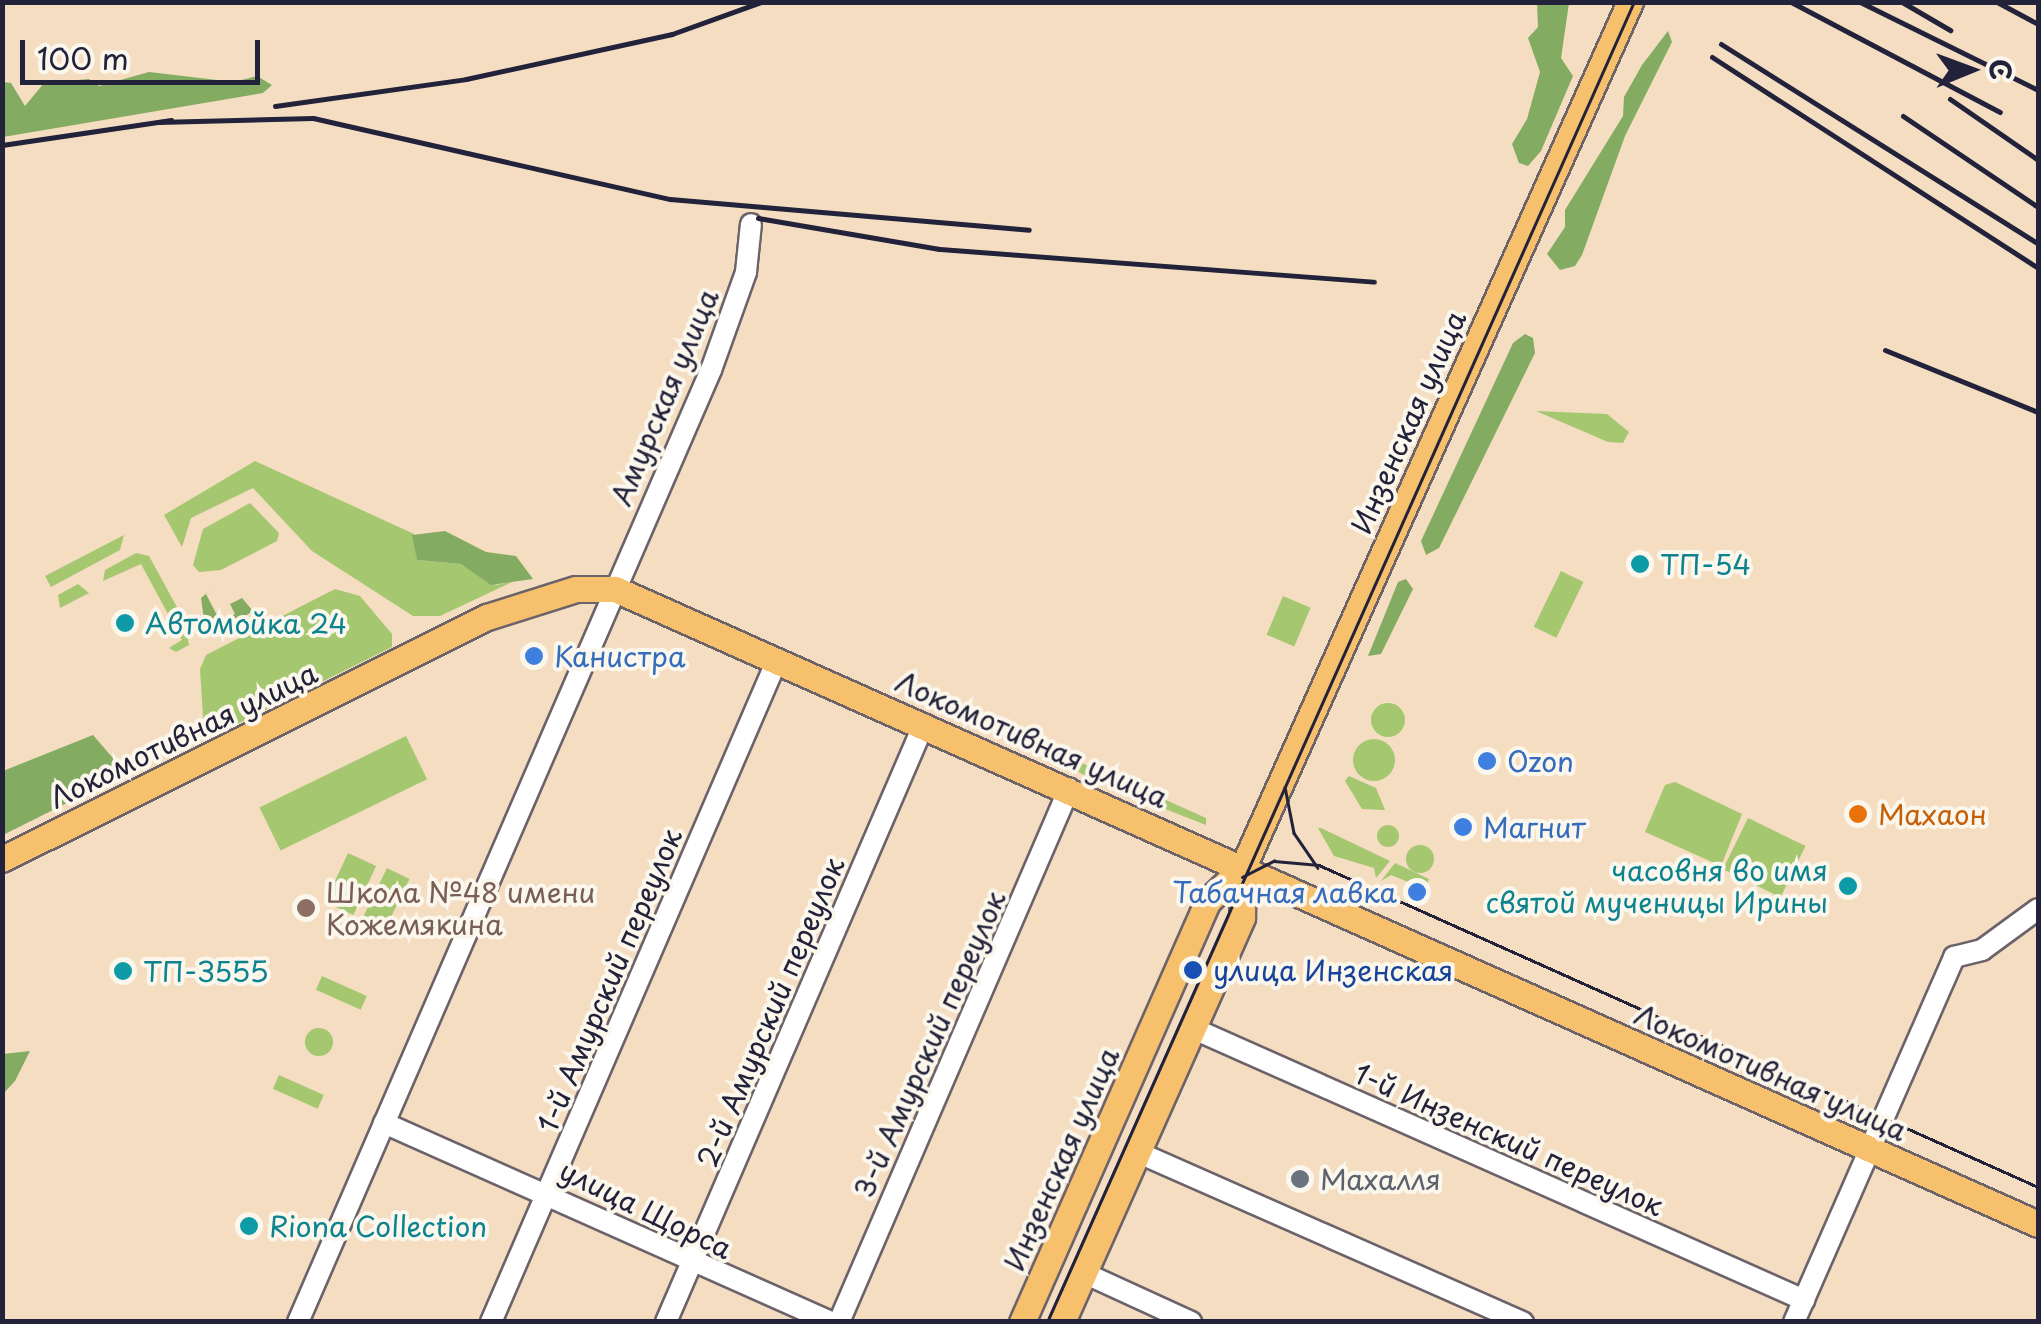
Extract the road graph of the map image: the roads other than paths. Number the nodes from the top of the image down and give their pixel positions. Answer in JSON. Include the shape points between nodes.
{"nodes":[{"id":1,"x":1630,"y":2,"type":"edge"},
{"id":2,"x":751,"y":224,"type":"dead end"},
{"id":3,"x":614,"y":589,"type":"junction"},
{"id":4,"x":777,"y":660,"type":"junction"},
{"id":5,"x":924,"y":724,"type":"junction"},
{"id":6,"x":1069,"y":789,"type":"junction"},
{"id":7,"x":2,"y":859,"type":"edge"},
{"id":8,"x":1243,"y":867,"type":"junction"},
{"id":9,"x":2038,"y":909,"type":"edge"},
{"id":10,"x":1192,"y":1028,"type":"junction"},
{"id":11,"x":384,"y":1123,"type":"junction"},
{"id":12,"x":1870,"y":1149,"type":"junction"},
{"id":13,"x":1137,"y":1152,"type":"junction"},
{"id":14,"x":547,"y":1192,"type":"junction"},
{"id":15,"x":2038,"y":1224,"type":"edge"},
{"id":16,"x":692,"y":1262,"type":"junction"},
{"id":17,"x":1084,"y":1274,"type":"junction"},
{"id":18,"x":1804,"y":1300,"type":"junction"},
{"id":19,"x":298,"y":1322,"type":"edge"},
{"id":20,"x":491,"y":1322,"type":"edge"},
{"id":21,"x":666,"y":1322,"type":"edge"},
{"id":22,"x":830,"y":1322,"type":"edge"},
{"id":23,"x":839,"y":1322,"type":"edge"},
{"id":24,"x":1022,"y":1322,"type":"edge"},
{"id":25,"x":1062,"y":1322,"type":"edge"},
{"id":26,"x":1192,"y":1322,"type":"edge"},
{"id":27,"x":1523,"y":1322,"type":"edge"},
{"id":28,"x":1794,"y":1322,"type":"edge"}],
"edges":[{"from":1,"to":8,"type":"main road","name":"Инзенская улица"},
{"from":2,"to":3,"type":"street","name":"Амурская улица","via":[[746,272],[711,370]]},
{"from":3,"to":4,"type":"main road","name":"Локомотивная улица"},
{"from":3,"to":7,"type":"main road","name":"Локомотивная улица","via":[[576,589],[487,617]]},
{"from":3,"to":11,"type":"street","name":"Амурская улица"},
{"from":4,"to":5,"type":"main road","name":"Локомотивная улица"},
{"from":4,"to":14,"type":"street","name":"1-й Амурский переулок"},
{"from":5,"to":6,"type":"main road","name":"Локомотивная улица"},
{"from":5,"to":16,"type":"street","name":"2-й Амурский переулок"},
{"from":6,"to":8,"type":"main road","name":"Локомотивная улица"},
{"from":6,"to":23,"type":"street","name":"3-й Амурский переулок"},
{"from":8,"to":10,"type":"main road","name":"Инзенская улица","via":[[1242,917]]},
{"from":8,"to":12,"type":"main road","name":"Локомотивная улица"},
{"from":8,"to":24,"type":"main road","name":"Инзенская улица","via":[[1208,901]]},
{"from":9,"to":12,"type":"street","via":[[1982,950],[1954,956]]},
{"from":10,"to":13,"type":"main road","name":"Инзенская улица"},
{"from":10,"to":18,"type":"street","name":"1-й Инзенский переулок"},
{"from":11,"to":14,"type":"street","name":"улица Щорса"},
{"from":11,"to":19,"type":"street"},
{"from":12,"to":15,"type":"main road","name":"Локомотивная улица"},
{"from":12,"to":18,"type":"street"},
{"from":13,"to":17,"type":"main road","name":"Инзенская улица"},
{"from":13,"to":27,"type":"street"},
{"from":14,"to":16,"type":"street","name":"улица Щорса"},
{"from":14,"to":20,"type":"street","name":"1-й Амурский переулок"},
{"from":16,"to":21,"type":"street","name":"2-й Амурский переулок"},
{"from":16,"to":22,"type":"street","name":"улица Щорса"},
{"from":17,"to":25,"type":"main road","name":"Инзенская улица"},
{"from":17,"to":26,"type":"street"},
{"from":18,"to":28,"type":"street"}]}
